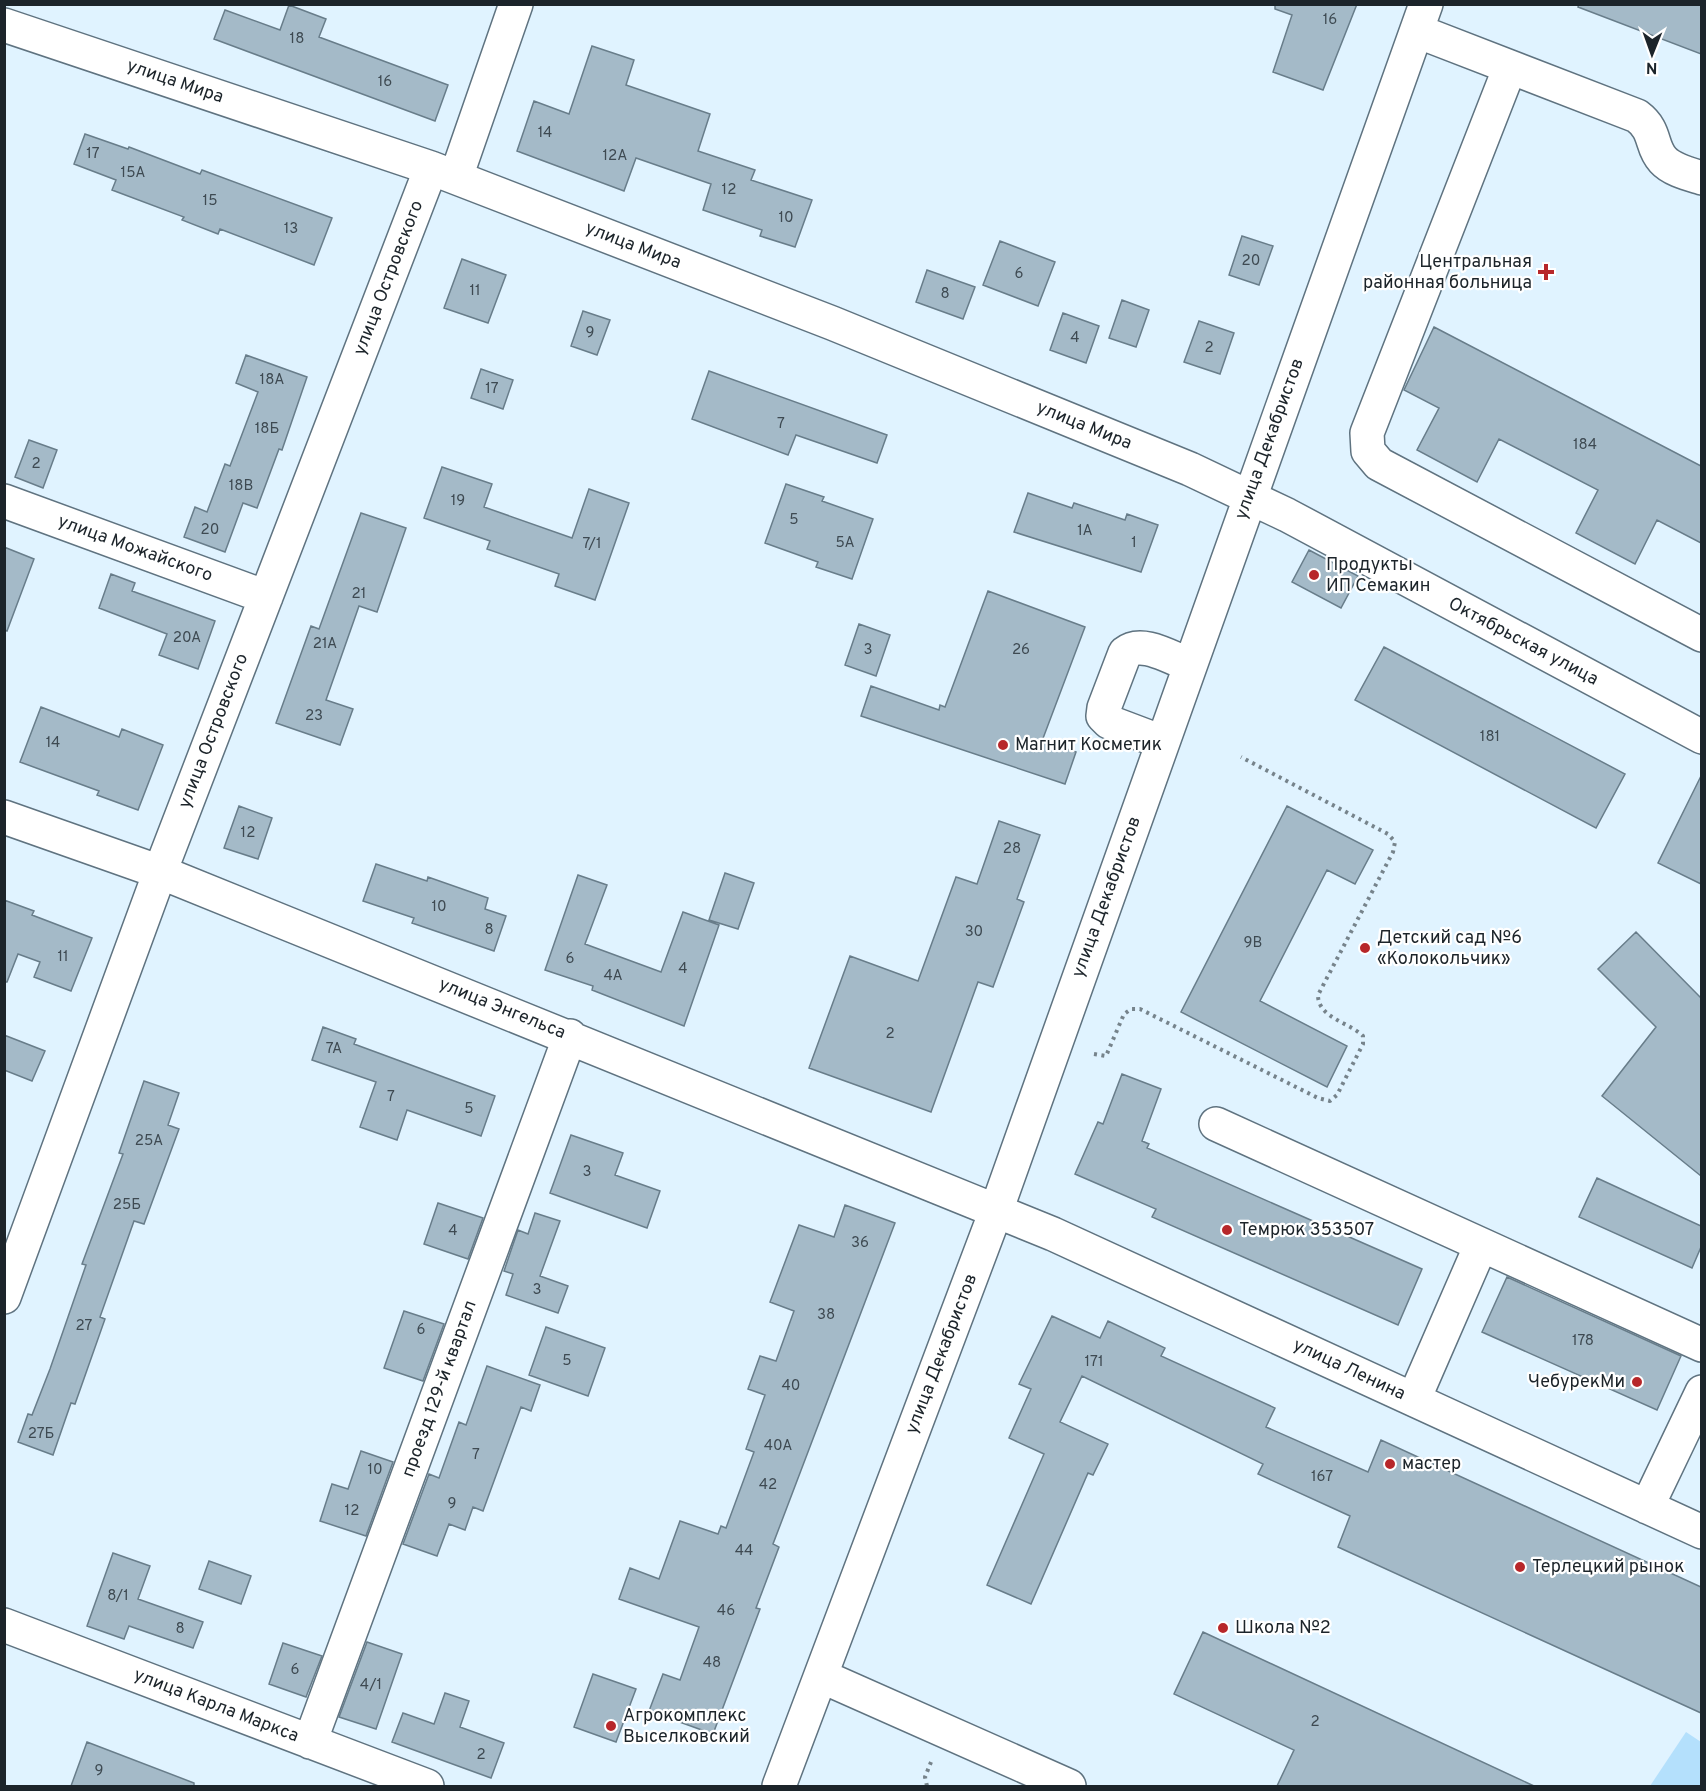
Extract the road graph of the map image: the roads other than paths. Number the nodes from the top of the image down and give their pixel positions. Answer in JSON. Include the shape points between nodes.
{"nodes":[{"id":1,"x":516,"y":4,"type":"edge"},
{"id":2,"x":1422,"y":18,"type":"edge"},
{"id":3,"x":4,"y":25,"type":"edge"},
{"id":4,"x":1509,"y":67,"type":"junction"},
{"id":5,"x":443,"y":173,"type":"junction"},
{"id":6,"x":1701,"y":178,"type":"edge"},
{"id":7,"x":1250,"y":496,"type":"junction"},
{"id":8,"x":4,"y":501,"type":"edge"},
{"id":9,"x":266,"y":597,"type":"junction"},
{"id":10,"x":1701,"y":635,"type":"edge"},
{"id":11,"x":1190,"y":665,"type":"junction"},
{"id":12,"x":1701,"y":737,"type":"edge"},
{"id":13,"x":1162,"y":742,"type":"junction"},
{"id":14,"x":4,"y":817,"type":"edge"},
{"id":15,"x":160,"y":872,"type":"junction"},
{"id":16,"x":570,"y":1036,"type":"junction"},
{"id":17,"x":1216,"y":1124,"type":"dead end"},
{"id":18,"x":996,"y":1211,"type":"junction"},
{"id":19,"x":1481,"y":1245,"type":"junction"},
{"id":20,"x":5,"y":1294,"type":"edge"},
{"id":21,"x":1701,"y":1345,"type":"edge"},
{"id":22,"x":1701,"y":1392,"type":"edge"},
{"id":23,"x":1413,"y":1400,"type":"junction"},
{"id":24,"x":1647,"y":1507,"type":"junction"},
{"id":25,"x":1701,"y":1532,"type":"edge"},
{"id":26,"x":4,"y":1625,"type":"edge"},
{"id":27,"x":820,"y":1676,"type":"junction"},
{"id":28,"x":309,"y":1742,"type":"junction"},
{"id":29,"x":427,"y":1786,"type":"edge"},
{"id":30,"x":779,"y":1786,"type":"edge"},
{"id":31,"x":1069,"y":1786,"type":"edge"}],
"edges":[{"from":1,"to":5,"type":"street","name":"улица Островского"},
{"from":2,"to":4,"type":"street"},
{"from":2,"to":7,"type":"street","name":"улица Декабристов"},
{"from":3,"to":5,"type":"street","name":"улица Мира"},
{"from":4,"to":6,"type":"street","via":[[1637,116],[1648,124],[1662,159]]},
{"from":4,"to":10,"type":"street","via":[[1368,433],[1368,450],[1379,464]]},
{"from":5,"to":7,"type":"street","name":"улица Мира","via":[[832,322]]},
{"from":5,"to":9,"type":"street","name":"улица Островского"},
{"from":7,"to":11,"type":"street","name":"улица Декабристов"},
{"from":7,"to":12,"type":"street","name":"Октябрьская улица"},
{"from":8,"to":9,"type":"street","name":"улица Можайского"},
{"from":9,"to":15,"type":"street","name":"улица Островского"},
{"from":11,"to":13,"type":"street","name":"улица Декабристов"},
{"from":11,"to":13,"type":"street","via":[[1132,647],[1125,653],[1104,708],[1103,716],[1109,722]]},
{"from":13,"to":18,"type":"street","name":"улица Декабристов"},
{"from":14,"to":15,"type":"street","name":"улица Энгельса"},
{"from":15,"to":16,"type":"street","name":"улица Энгельса"},
{"from":15,"to":20,"type":"street","name":"улица Островского"},
{"from":16,"to":18,"type":"street","name":"улица Энгельса"},
{"from":16,"to":28,"type":"street","name":"проезд 129-й квартал"},
{"from":17,"to":19,"type":"street"},
{"from":18,"to":23,"type":"street","name":"улица Ленина"},
{"from":18,"to":27,"type":"street","name":"улица Декабристов"},
{"from":19,"to":21,"type":"street"},
{"from":19,"to":23,"type":"street"},
{"from":22,"to":24,"type":"street"},
{"from":23,"to":24,"type":"street","name":"улица Ленина"},
{"from":24,"to":25,"type":"street","name":"улица Ленина"},
{"from":26,"to":28,"type":"street","name":"улица Карла Маркса"},
{"from":27,"to":30,"type":"street","name":"улица Декабристов"},
{"from":27,"to":31,"type":"street"},
{"from":28,"to":29,"type":"street","name":"улица Карла Маркса"}]}
